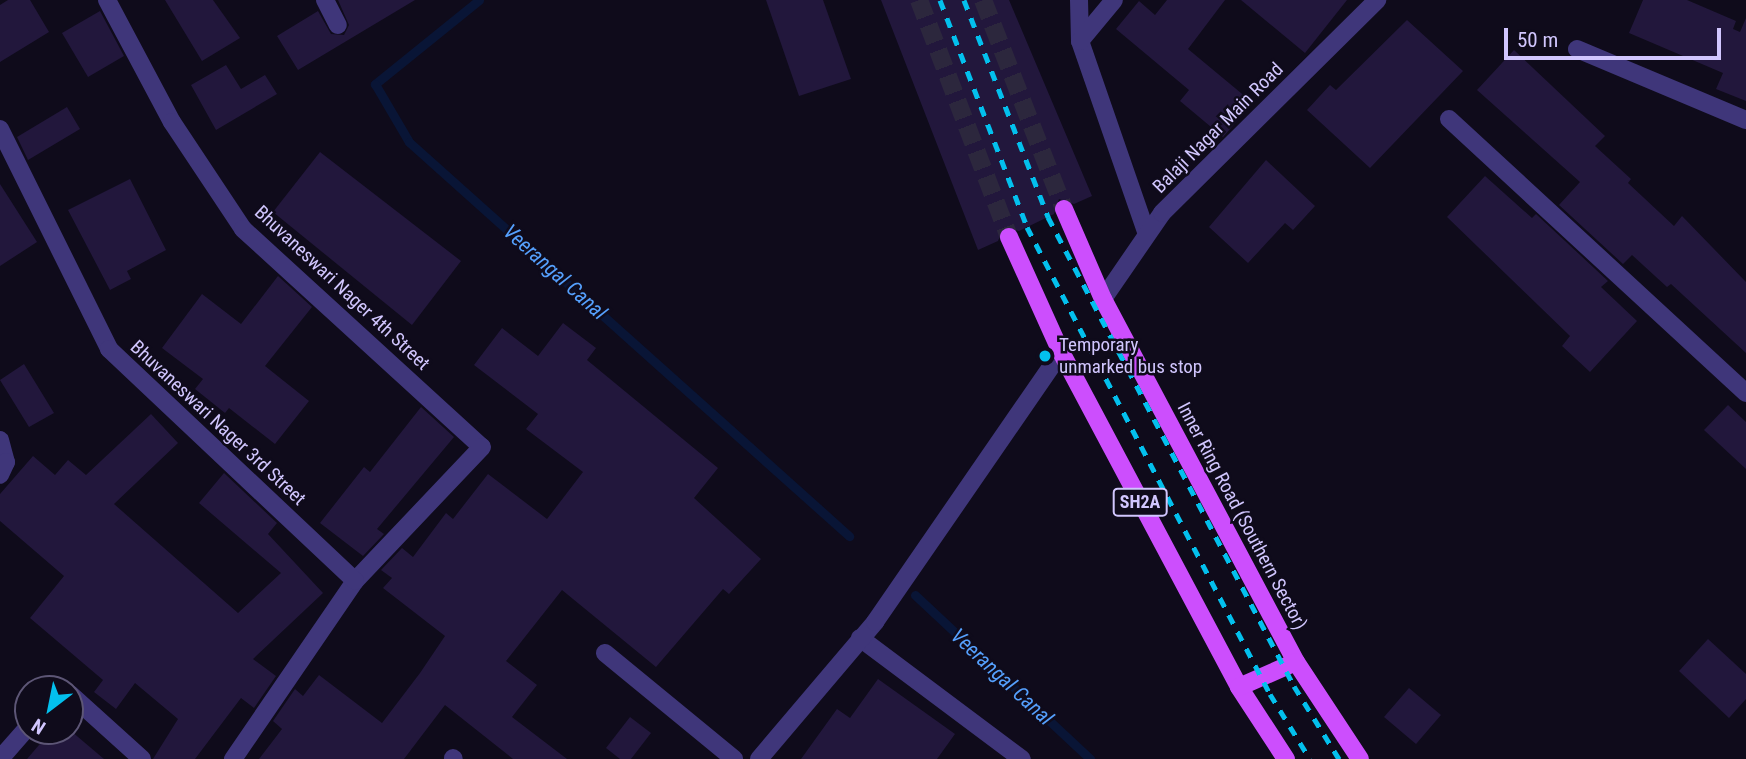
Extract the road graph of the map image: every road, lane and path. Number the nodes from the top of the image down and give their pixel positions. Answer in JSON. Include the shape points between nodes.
{"nodes":[{"id":1,"x":107,"y":0,"type":"edge"},
{"id":2,"x":326,"y":0,"type":"edge"},
{"id":3,"x":1079,"y":0,"type":"edge"},
{"id":4,"x":1114,"y":0,"type":"edge"},
{"id":5,"x":1377,"y":0,"type":"edge"},
{"id":6,"x":338,"y":25,"type":"dead end"},
{"id":7,"x":1080,"y":41,"type":"junction"},
{"id":8,"x":1577,"y":49,"type":"dead end"},
{"id":9,"x":1449,"y":119,"type":"dead end"},
{"id":10,"x":1746,"y":120,"type":"edge"},
{"id":11,"x":0,"y":130,"type":"edge"},
{"id":12,"x":1064,"y":209,"type":"tunnel mouth"},
{"id":13,"x":1146,"y":232,"type":"junction"},
{"id":14,"x":1009,"y":237,"type":"tunnel mouth"},
{"id":15,"x":1103,"y":299,"type":"junction"},
{"id":16,"x":1061,"y":352,"type":"junction"},
{"id":17,"x":1746,"y":393,"type":"edge"},
{"id":18,"x":0,"y":440,"type":"edge"},
{"id":19,"x":0,"y":475,"type":"edge"},
{"id":20,"x":355,"y":581,"type":"junction"},
{"id":21,"x":860,"y":638,"type":"junction"},
{"id":22,"x":605,"y":653,"type":"dead end"},
{"id":23,"x":1296,"y":662,"type":"junction"},
{"id":24,"x":1239,"y":687,"type":"junction"},
{"id":25,"x":84,"y":706,"type":"edge"},
{"id":26,"x":14,"y":743,"type":"edge"},
{"id":27,"x":0,"y":759,"type":"edge"},
{"id":28,"x":142,"y":759,"type":"edge"},
{"id":29,"x":233,"y":759,"type":"edge"},
{"id":30,"x":734,"y":759,"type":"edge"},
{"id":31,"x":759,"y":759,"type":"edge"},
{"id":32,"x":1022,"y":759,"type":"edge"},
{"id":33,"x":1286,"y":759,"type":"edge"},
{"id":34,"x":1360,"y":759,"type":"edge"}],
"edges":[{"from":1,"to":20,"type":"street","name":"Bhuvaneswari Nager 4th Street","via":[[172,122],[243,229],[482,447]]},
{"from":2,"to":6,"type":"street"},
{"from":3,"to":7,"type":"street"},
{"from":4,"to":7,"type":"street"},
{"from":5,"to":13,"type":"street","name":"Balaji Nagar Main Road"},
{"from":7,"to":13,"type":"street"},
{"from":8,"to":10,"type":"street"},
{"from":9,"to":17,"type":"street"},
{"from":11,"to":20,"type":"street","name":"Bhuvaneswari Nager 3rd Street","via":[[108,349]]},
{"from":12,"to":15,"type":"main road","name":"Inner Ring Road (Southern Sector)"},
{"from":13,"to":15,"type":"street","name":"Balaji Nagar Main Road"},
{"from":14,"to":16,"type":"main road","number":"SH2A"},
{"from":15,"to":23,"type":"main road","name":"Inner Ring Road (Southern Sector)"},
{"from":16,"to":21,"type":"street"},
{"from":16,"to":24,"type":"main road","number":"SH2A"},
{"from":18,"to":19,"type":"street","via":[[6,462]]},
{"from":20,"to":29,"type":"street"},
{"from":21,"to":31,"type":"street"},
{"from":21,"to":32,"type":"street"},
{"from":22,"to":30,"type":"street"},
{"from":23,"to":24,"type":"main road"},
{"from":23,"to":34,"type":"main road","name":"Inner Ring Road (Southern Sector)"},
{"from":24,"to":33,"type":"main road","number":"SH2A"},
{"from":25,"to":28,"type":"street"},
{"from":26,"to":27,"type":"street"}]}
